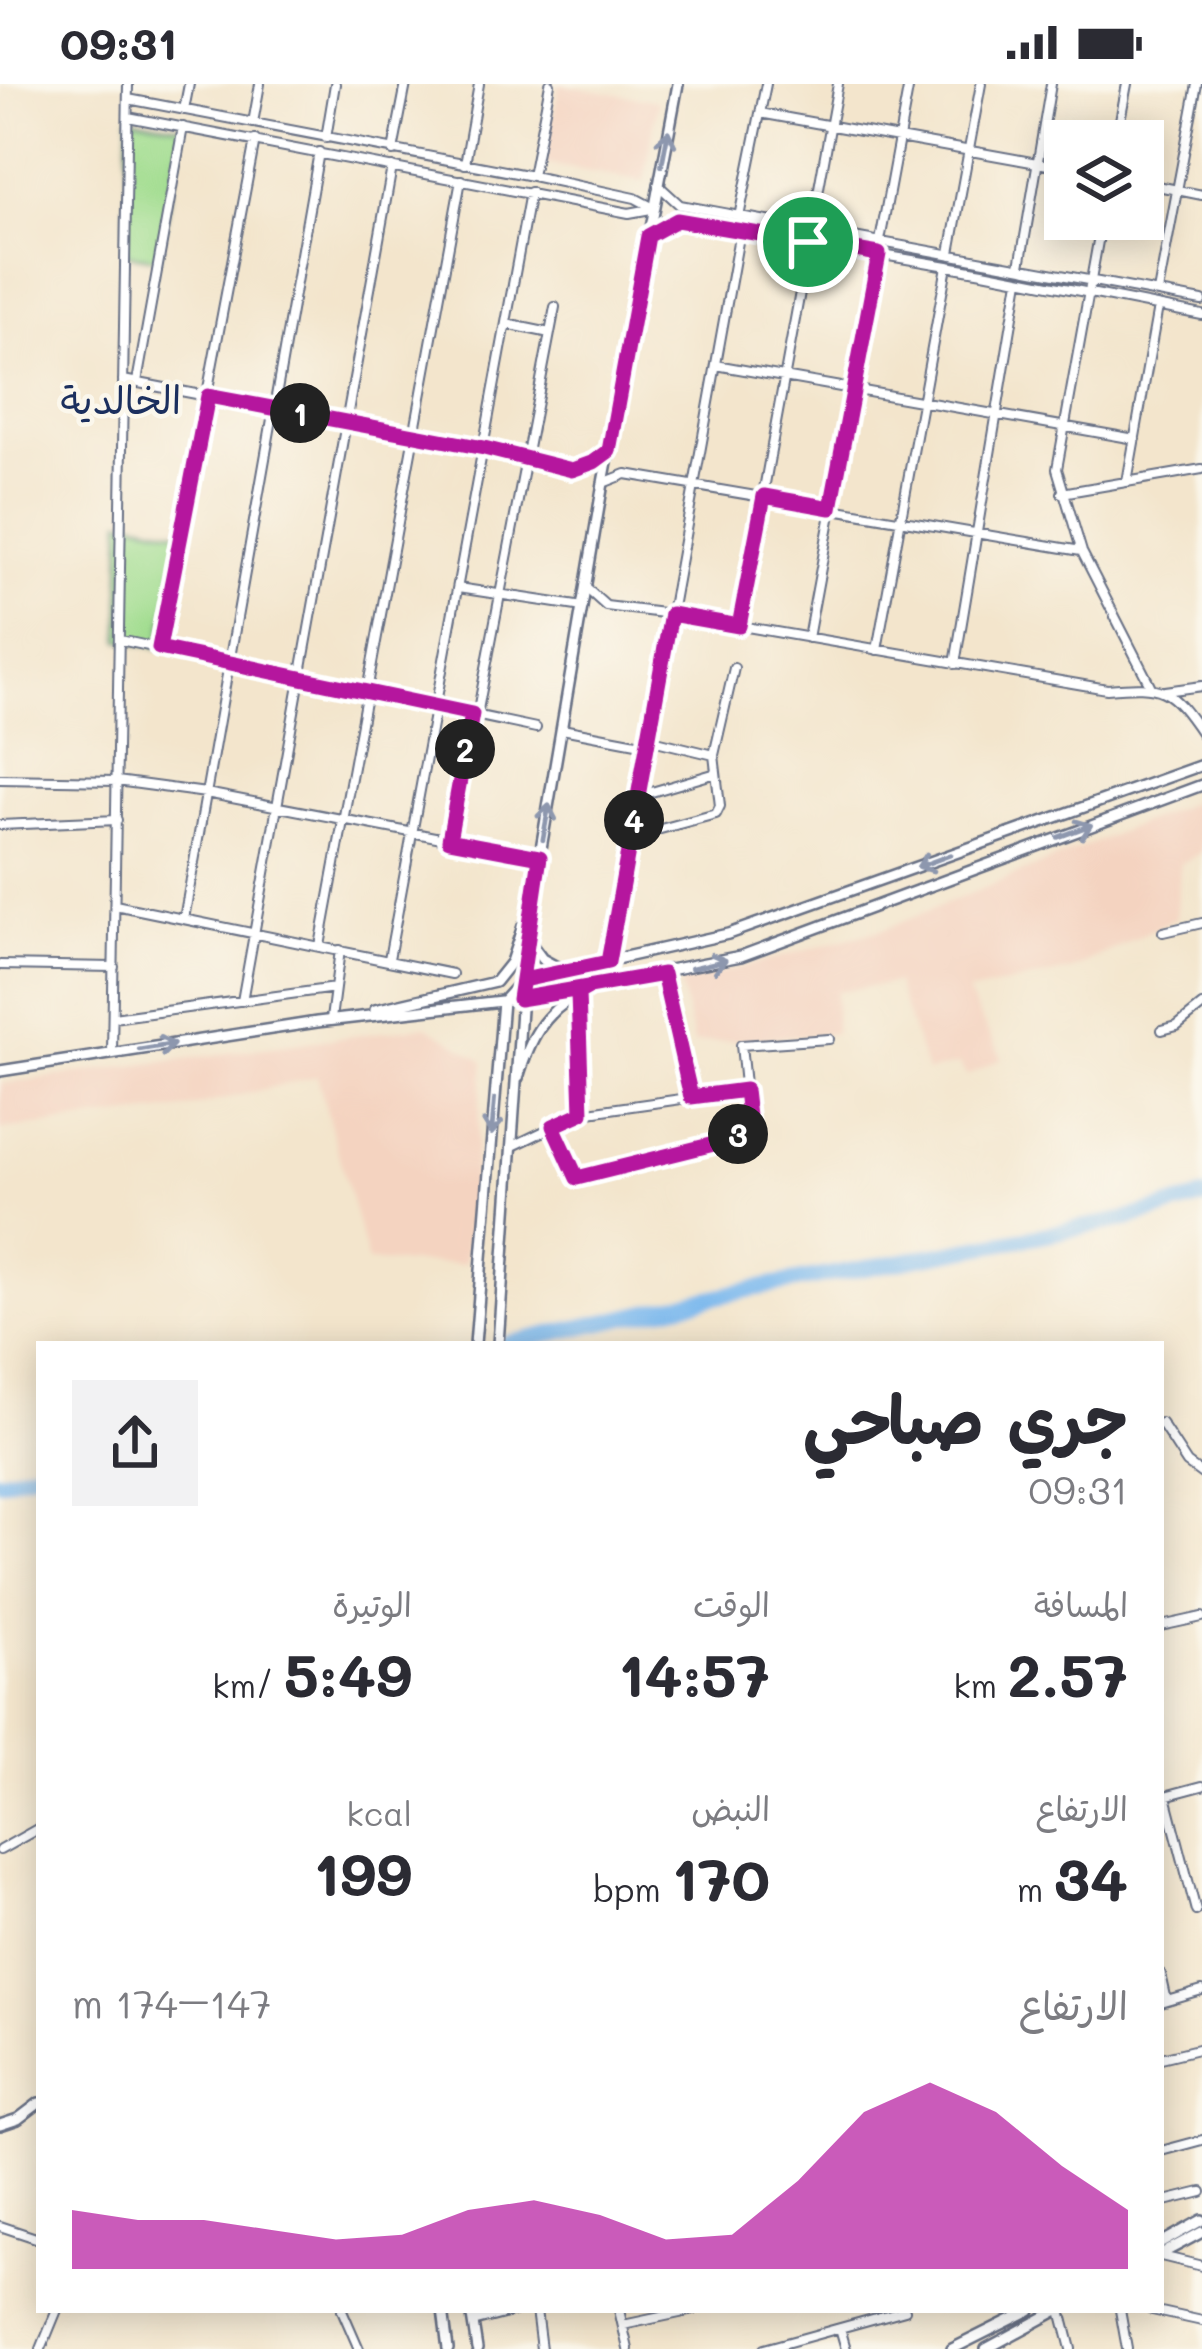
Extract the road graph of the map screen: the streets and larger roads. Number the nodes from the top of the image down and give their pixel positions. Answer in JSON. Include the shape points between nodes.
{"nodes":[{"id":1,"x":128,"y":84,"type":"edge"},
{"id":2,"x":189,"y":84,"type":"edge"},
{"id":3,"x":260,"y":84,"type":"edge"},
{"id":4,"x":335,"y":84,"type":"edge"},
{"id":5,"x":406,"y":84,"type":"edge"},
{"id":6,"x":479,"y":84,"type":"edge"},
{"id":7,"x":550,"y":84,"type":"edge"},
{"id":8,"x":678,"y":84,"type":"edge"},
{"id":9,"x":766,"y":84,"type":"edge"},
{"id":10,"x":838,"y":84,"type":"edge"},
{"id":11,"x":909,"y":84,"type":"edge"},
{"id":12,"x":981,"y":84,"type":"edge"},
{"id":13,"x":1052,"y":84,"type":"edge"},
{"id":14,"x":1126,"y":84,"type":"edge"},
{"id":15,"x":1197,"y":84,"type":"edge"},
{"id":16,"x":128,"y":99,"type":"junction"},
{"id":17,"x":184,"y":110,"type":"junction"},
{"id":18,"x":760,"y":113,"type":"junction"},
{"id":19,"x":128,"y":117,"type":"junction"},
{"id":20,"x":1120,"y":120,"type":"edge"},
{"id":21,"x":253,"y":123,"type":"junction"},
{"id":22,"x":830,"y":126,"type":"junction"},
{"id":23,"x":182,"y":127,"type":"junction"},
{"id":24,"x":326,"y":138,"type":"junction"},
{"id":25,"x":899,"y":138,"type":"junction"},
{"id":26,"x":255,"y":140,"type":"junction"},
{"id":27,"x":969,"y":151,"type":"junction"},
{"id":28,"x":319,"y":152,"type":"junction"},
{"id":29,"x":393,"y":152,"type":"junction"},
{"id":30,"x":1038,"y":162,"type":"junction"},
{"id":31,"x":1044,"y":163,"type":"edge"},
{"id":32,"x":465,"y":164,"type":"junction"},
{"id":33,"x":392,"y":166,"type":"junction"},
{"id":34,"x":532,"y":176,"type":"junction"},
{"id":35,"x":461,"y":180,"type":"junction"},
{"id":36,"x":658,"y":185,"type":"junction"},
{"id":37,"x":1164,"y":187,"type":"edge"},
{"id":38,"x":1178,"y":190,"type":"junction"},
{"id":39,"x":530,"y":192,"type":"junction"},
{"id":40,"x":1202,"y":195,"type":"edge"},
{"id":41,"x":654,"y":208,"type":"junction"},
{"id":42,"x":739,"y":217,"type":"junction"},
{"id":43,"x":740,"y":230,"type":"junction"},
{"id":44,"x":811,"y":230,"type":"junction"},
{"id":45,"x":648,"y":236,"type":"junction"},
{"id":46,"x":1098,"y":240,"type":"edge"},
{"id":47,"x":808,"y":242,"type":"junction"},
{"id":48,"x":880,"y":242,"type":"junction"},
{"id":49,"x":950,"y":253,"type":"junction"},
{"id":50,"x":879,"y":254,"type":"junction"},
{"id":51,"x":947,"y":266,"type":"junction"},
{"id":52,"x":1020,"y":266,"type":"junction"},
{"id":53,"x":1019,"y":280,"type":"junction"},
{"id":54,"x":1091,"y":280,"type":"junction"},
{"id":55,"x":1158,"y":292,"type":"junction"},
{"id":56,"x":1088,"y":295,"type":"junction"},
{"id":57,"x":1202,"y":301,"type":"edge"},
{"id":58,"x":555,"y":307,"type":"dead end"},
{"id":59,"x":1158,"y":307,"type":"junction"},
{"id":60,"x":1202,"y":315,"type":"edge"},
{"id":61,"x":506,"y":324,"type":"junction"},
{"id":62,"x":550,"y":333,"type":"junction"},
{"id":63,"x":716,"y":365,"type":"junction"},
{"id":64,"x":784,"y":377,"type":"junction"},
{"id":65,"x":123,"y":380,"type":"junction"},
{"id":66,"x":137,"y":382,"type":"junction"},
{"id":67,"x":852,"y":388,"type":"junction"},
{"id":68,"x":208,"y":396,"type":"junction"},
{"id":69,"x":925,"y":401,"type":"junction"},
{"id":70,"x":274,"y":408,"type":"junction"},
{"id":71,"x":997,"y":415,"type":"junction"},
{"id":72,"x":346,"y":422,"type":"junction"},
{"id":73,"x":1064,"y":427,"type":"junction"},
{"id":74,"x":414,"y":435,"type":"junction"},
{"id":75,"x":1135,"y":439,"type":"junction"},
{"id":76,"x":484,"y":448,"type":"junction"},
{"id":77,"x":609,"y":451,"type":"junction"},
{"id":78,"x":526,"y":459,"type":"junction"},
{"id":79,"x":1202,"y":469,"type":"edge"},
{"id":80,"x":1127,"y":482,"type":"junction"},
{"id":81,"x":603,"y":483,"type":"junction"},
{"id":82,"x":694,"y":484,"type":"junction"},
{"id":83,"x":1062,"y":493,"type":"junction"},
{"id":84,"x":764,"y":496,"type":"junction"},
{"id":85,"x":831,"y":508,"type":"junction"},
{"id":86,"x":901,"y":520,"type":"junction"},
{"id":87,"x":974,"y":533,"type":"junction"},
{"id":88,"x":1082,"y":551,"type":"junction"},
{"id":89,"x":458,"y":588,"type":"junction"},
{"id":90,"x":586,"y":588,"type":"junction"},
{"id":91,"x":500,"y":595,"type":"junction"},
{"id":92,"x":583,"y":607,"type":"junction"},
{"id":93,"x":671,"y":614,"type":"junction"},
{"id":94,"x":739,"y":626,"type":"junction"},
{"id":95,"x":808,"y":638,"type":"junction"},
{"id":96,"x":120,"y":640,"type":"junction"},
{"id":97,"x":159,"y":648,"type":"junction"},
{"id":98,"x":877,"y":650,"type":"junction"},
{"id":99,"x":229,"y":662,"type":"junction"},
{"id":100,"x":955,"y":664,"type":"junction"},
{"id":101,"x":734,"y":668,"type":"dead end"},
{"id":102,"x":300,"y":676,"type":"junction"},
{"id":103,"x":1150,"y":686,"type":"junction"},
{"id":104,"x":1202,"y":686,"type":"edge"},
{"id":105,"x":366,"y":691,"type":"junction"},
{"id":106,"x":1164,"y":691,"type":"junction"},
{"id":107,"x":438,"y":707,"type":"junction"},
{"id":108,"x":474,"y":715,"type":"junction"},
{"id":109,"x":536,"y":728,"type":"dead end"},
{"id":110,"x":562,"y":729,"type":"junction"},
{"id":111,"x":1202,"y":734,"type":"edge"},
{"id":112,"x":648,"y":742,"type":"junction"},
{"id":113,"x":714,"y":755,"type":"junction"},
{"id":114,"x":1202,"y":765,"type":"edge"},
{"id":115,"x":713,"y":774,"type":"junction"},
{"id":116,"x":0,"y":779,"type":"edge"},
{"id":117,"x":117,"y":781,"type":"junction"},
{"id":118,"x":1202,"y":785,"type":"edge"},
{"id":119,"x":206,"y":793,"type":"junction"},
{"id":120,"x":638,"y":796,"type":"junction"},
{"id":121,"x":277,"y":806,"type":"junction"},
{"id":122,"x":343,"y":818,"type":"junction"},
{"id":123,"x":117,"y":820,"type":"junction"},
{"id":124,"x":0,"y":825,"type":"edge"},
{"id":125,"x":414,"y":833,"type":"junction"},
{"id":126,"x":631,"y":837,"type":"junction"},
{"id":127,"x":449,"y":840,"type":"junction"},
{"id":128,"x":540,"y":857,"type":"junction"},
{"id":129,"x":536,"y":882,"type":"junction"},
{"id":130,"x":115,"y":905,"type":"junction"},
{"id":131,"x":184,"y":920,"type":"junction"},
{"id":132,"x":1202,"y":923,"type":"edge"},
{"id":133,"x":1163,"y":932,"type":"dead end"},
{"id":134,"x":254,"y":933,"type":"junction"},
{"id":135,"x":526,"y":937,"type":"junction"},
{"id":136,"x":320,"y":946,"type":"junction"},
{"id":137,"x":340,"y":950,"type":"junction"},
{"id":138,"x":389,"y":959,"type":"junction"},
{"id":139,"x":608,"y":962,"type":"junction"},
{"id":140,"x":0,"y":965,"type":"edge"},
{"id":141,"x":114,"y":968,"type":"junction"},
{"id":142,"x":564,"y":971,"type":"junction"},
{"id":143,"x":452,"y":974,"type":"dead end"},
{"id":144,"x":663,"y":974,"type":"junction"},
{"id":145,"x":523,"y":980,"type":"junction"},
{"id":146,"x":335,"y":988,"type":"junction"},
{"id":147,"x":583,"y":991,"type":"junction"},
{"id":148,"x":519,"y":999,"type":"junction"},
{"id":149,"x":242,"y":1001,"type":"junction"},
{"id":150,"x":503,"y":1001,"type":"junction"},
{"id":151,"x":1202,"y":1006,"type":"edge"},
{"id":152,"x":113,"y":1018,"type":"junction"},
{"id":153,"x":331,"y":1019,"type":"junction"},
{"id":154,"x":316,"y":1022,"type":"junction"},
{"id":155,"x":1162,"y":1030,"type":"dead end"},
{"id":156,"x":829,"y":1039,"type":"dead end"},
{"id":157,"x":112,"y":1054,"type":"junction"},
{"id":158,"x":0,"y":1070,"type":"edge"},
{"id":159,"x":745,"y":1090,"type":"junction"},
{"id":160,"x":512,"y":1095,"type":"junction"},
{"id":161,"x":691,"y":1097,"type":"junction"},
{"id":162,"x":582,"y":1113,"type":"junction"},
{"id":163,"x":553,"y":1126,"type":"junction"},
{"id":164,"x":510,"y":1147,"type":"junction"},
{"id":165,"x":475,"y":1341,"type":"edge"},
{"id":166,"x":498,"y":1341,"type":"edge"},
{"id":167,"x":1164,"y":1428,"type":"edge"},
{"id":168,"x":1202,"y":1474,"type":"edge"},
{"id":169,"x":1202,"y":1617,"type":"edge"},
{"id":170,"x":1164,"y":1625,"type":"edge"},
{"id":171,"x":1202,"y":1786,"type":"edge"},
{"id":172,"x":1164,"y":1795,"type":"edge"},
{"id":173,"x":1164,"y":1799,"type":"edge"},
{"id":174,"x":36,"y":1830,"type":"edge"},
{"id":175,"x":0,"y":1850,"type":"edge"},
{"id":176,"x":1196,"y":1911,"type":"dead end"},
{"id":177,"x":1202,"y":1991,"type":"edge"},
{"id":178,"x":1164,"y":2002,"type":"edge"},
{"id":179,"x":1202,"y":2048,"type":"edge"},
{"id":180,"x":1164,"y":2057,"type":"edge"},
{"id":181,"x":36,"y":2105,"type":"edge"},
{"id":182,"x":0,"y":2125,"type":"edge"},
{"id":183,"x":1202,"y":2140,"type":"edge"},
{"id":184,"x":1164,"y":2150,"type":"edge"},
{"id":185,"x":1202,"y":2192,"type":"edge"},
{"id":186,"x":1164,"y":2201,"type":"edge"},
{"id":187,"x":1202,"y":2220,"type":"edge"},
{"id":188,"x":0,"y":2226,"type":"edge"},
{"id":189,"x":1202,"y":2232,"type":"edge"},
{"id":190,"x":36,"y":2238,"type":"edge"},
{"id":191,"x":1164,"y":2241,"type":"edge"},
{"id":192,"x":1164,"y":2253,"type":"edge"},
{"id":193,"x":1164,"y":2256,"type":"edge"},
{"id":194,"x":1202,"y":2266,"type":"edge"},
{"id":195,"x":56,"y":2313,"type":"edge"},
{"id":196,"x":343,"y":2313,"type":"edge"},
{"id":197,"x":443,"y":2313,"type":"edge"},
{"id":198,"x":536,"y":2313,"type":"edge"},
{"id":199,"x":620,"y":2313,"type":"edge"},
{"id":200,"x":680,"y":2313,"type":"edge"},
{"id":201,"x":894,"y":2313,"type":"edge"},
{"id":202,"x":1024,"y":2313,"type":"edge"},
{"id":203,"x":1054,"y":2313,"type":"edge"},
{"id":204,"x":1061,"y":2313,"type":"edge"},
{"id":205,"x":1121,"y":2313,"type":"edge"},
{"id":206,"x":1164,"y":2313,"type":"edge"},
{"id":207,"x":472,"y":2316,"type":"edge"},
{"id":208,"x":1202,"y":2321,"type":"edge"},
{"id":209,"x":623,"y":2325,"type":"junction"},
{"id":210,"x":841,"y":2328,"type":"junction"},
{"id":211,"x":42,"y":2346,"type":"edge"},
{"id":212,"x":54,"y":2349,"type":"edge"},
{"id":213,"x":359,"y":2349,"type":"edge"},
{"id":214,"x":448,"y":2349,"type":"edge"},
{"id":215,"x":477,"y":2349,"type":"edge"},
{"id":216,"x":541,"y":2349,"type":"edge"},
{"id":217,"x":628,"y":2349,"type":"edge"},
{"id":218,"x":764,"y":2349,"type":"edge"},
{"id":219,"x":847,"y":2349,"type":"edge"},
{"id":220,"x":952,"y":2349,"type":"edge"},
{"id":221,"x":986,"y":2349,"type":"edge"},
{"id":222,"x":1071,"y":2349,"type":"edge"},
{"id":223,"x":1127,"y":2349,"type":"edge"}],
"edges":[{"from":1,"to":16,"type":"street"},
{"from":2,"to":17,"type":"street"},
{"from":3,"to":21,"type":"street"},
{"from":4,"to":24,"type":"street"},
{"from":5,"to":29,"type":"street"},
{"from":6,"to":32,"type":"street"},
{"from":7,"to":34,"type":"street"},
{"from":36,"to":8,"type":"street","one_way":true},
{"from":9,"to":18,"type":"street"},
{"from":10,"to":22,"type":"street"},
{"from":11,"to":25,"type":"street"},
{"from":12,"to":27,"type":"street"},
{"from":13,"to":30,"type":"street"},
{"from":14,"to":20,"type":"street"},
{"from":15,"to":38,"type":"street"},
{"from":16,"to":17,"type":"street"},
{"from":16,"to":19,"type":"street"},
{"from":17,"to":21,"type":"street"},
{"from":18,"to":22,"type":"street"},
{"from":18,"to":42,"type":"street"},
{"from":19,"to":23,"type":"street"},
{"from":19,"to":65,"type":"street"},
{"from":21,"to":24,"type":"street"},
{"from":22,"to":25,"type":"street"},
{"from":22,"to":44,"type":"street"},
{"from":23,"to":26,"type":"street"},
{"from":23,"to":66,"type":"street"},
{"from":24,"to":29,"type":"street"},
{"from":25,"to":27,"type":"street"},
{"from":25,"to":48,"type":"street"},
{"from":26,"to":28,"type":"street"},
{"from":26,"to":68,"type":"street"},
{"from":27,"to":30,"type":"street"},
{"from":27,"to":49,"type":"street"},
{"from":28,"to":33,"type":"street"},
{"from":28,"to":70,"type":"street"},
{"from":29,"to":32,"type":"street"},
{"from":30,"to":31,"type":"street"},
{"from":30,"to":52,"type":"street"},
{"from":32,"to":34,"type":"street"},
{"from":33,"to":35,"type":"street"},
{"from":33,"to":72,"type":"street"},
{"from":34,"to":41,"type":"street"},
{"from":35,"to":39,"type":"street"},
{"from":35,"to":74,"type":"street"},
{"from":36,"to":41,"type":"street"},
{"from":36,"to":42,"type":"street","via":[[680,205]]},
{"from":37,"to":38,"type":"street"},
{"from":38,"to":40,"type":"street"},
{"from":38,"to":55,"type":"street"},
{"from":39,"to":41,"type":"street","via":[[629,213]]},
{"from":39,"to":61,"type":"street"},
{"from":41,"to":45,"type":"street"},
{"from":42,"to":44,"type":"street"},
{"from":43,"to":45,"type":"street","via":[[677,220]]},
{"from":43,"to":47,"type":"street"},
{"from":43,"to":63,"type":"street"},
{"from":44,"to":47,"type":"street"},
{"from":44,"to":48,"type":"street"},
{"from":45,"to":77,"type":"street"},
{"from":46,"to":54,"type":"street"},
{"from":47,"to":50,"type":"street"},
{"from":47,"to":64,"type":"street"},
{"from":48,"to":49,"type":"street"},
{"from":49,"to":52,"type":"street"},
{"from":50,"to":51,"type":"street"},
{"from":50,"to":67,"type":"street"},
{"from":51,"to":53,"type":"street"},
{"from":51,"to":69,"type":"street"},
{"from":52,"to":54,"type":"street"},
{"from":53,"to":56,"type":"street"},
{"from":53,"to":71,"type":"street"},
{"from":54,"to":55,"type":"street"},
{"from":54,"to":56,"type":"street"},
{"from":55,"to":57,"type":"street"},
{"from":56,"to":59,"type":"street"},
{"from":56,"to":73,"type":"street"},
{"from":58,"to":62,"type":"street"},
{"from":59,"to":60,"type":"street"},
{"from":59,"to":75,"type":"street"},
{"from":61,"to":62,"type":"street"},
{"from":61,"to":76,"type":"street"},
{"from":62,"to":78,"type":"street"},
{"from":63,"to":64,"type":"street"},
{"from":63,"to":82,"type":"street"},
{"from":64,"to":67,"type":"street"},
{"from":64,"to":84,"type":"street"},
{"from":65,"to":66,"type":"street"},
{"from":65,"to":96,"type":"street"},
{"from":66,"to":68,"type":"street"},
{"from":67,"to":69,"type":"street"},
{"from":67,"to":85,"type":"street"},
{"from":68,"to":70,"type":"street"},
{"from":68,"to":97,"type":"street"},
{"from":69,"to":71,"type":"street"},
{"from":69,"to":86,"type":"street"},
{"from":70,"to":72,"type":"street"},
{"from":70,"to":99,"type":"street"},
{"from":71,"to":73,"type":"street"},
{"from":71,"to":87,"type":"street"},
{"from":72,"to":74,"type":"street"},
{"from":72,"to":102,"type":"street"},
{"from":73,"to":75,"type":"street"},
{"from":73,"to":83,"type":"street"},
{"from":74,"to":76,"type":"street"},
{"from":74,"to":105,"type":"street"},
{"from":75,"to":80,"type":"street"},
{"from":76,"to":78,"type":"street"},
{"from":76,"to":89,"type":"street"},
{"from":77,"to":78,"type":"street","via":[[572,470]]},
{"from":77,"to":81,"type":"street"},
{"from":78,"to":91,"type":"street"},
{"from":79,"to":80,"type":"street"},
{"from":80,"to":83,"type":"street"},
{"from":81,"to":82,"type":"street","via":[[626,474]]},
{"from":81,"to":90,"type":"street"},
{"from":82,"to":84,"type":"street"},
{"from":82,"to":93,"type":"street"},
{"from":83,"to":88,"type":"street"},
{"from":84,"to":85,"type":"street"},
{"from":84,"to":94,"type":"street"},
{"from":85,"to":86,"type":"street"},
{"from":85,"to":95,"type":"street"},
{"from":86,"to":87,"type":"street"},
{"from":86,"to":98,"type":"street"},
{"from":87,"to":88,"type":"street"},
{"from":87,"to":100,"type":"street"},
{"from":88,"to":103,"type":"street"},
{"from":89,"to":91,"type":"street"},
{"from":89,"to":107,"type":"street"},
{"from":90,"to":92,"type":"street"},
{"from":90,"to":93,"type":"street","via":[[606,606]]},
{"from":91,"to":92,"type":"street"},
{"from":91,"to":108,"type":"street"},
{"from":92,"to":110,"type":"street"},
{"from":93,"to":94,"type":"street"},
{"from":93,"to":112,"type":"street"},
{"from":94,"to":95,"type":"street"},
{"from":95,"to":98,"type":"street"},
{"from":96,"to":97,"type":"street"},
{"from":96,"to":117,"type":"street"},
{"from":97,"to":99,"type":"street"},
{"from":98,"to":100,"type":"street"},
{"from":99,"to":102,"type":"street"},
{"from":99,"to":119,"type":"street"},
{"from":100,"to":103,"type":"street","via":[[1107,689]]},
{"from":101,"to":113,"type":"street"},
{"from":102,"to":105,"type":"street"},
{"from":102,"to":121,"type":"street"},
{"from":103,"to":106,"type":"street"},
{"from":104,"to":106,"type":"street"},
{"from":105,"to":107,"type":"street"},
{"from":105,"to":122,"type":"street"},
{"from":106,"to":111,"type":"street"},
{"from":107,"to":108,"type":"street"},
{"from":107,"to":125,"type":"street"},
{"from":108,"to":109,"type":"street"},
{"from":108,"to":127,"type":"street"},
{"from":110,"to":112,"type":"street"},
{"from":128,"to":110,"type":"street","one_way":true},
{"from":112,"to":113,"type":"street"},
{"from":112,"to":120,"type":"street"},
{"from":113,"to":115,"type":"street"},
{"from":114,"to":139,"type":"street","one_way":true,"via":[[728,934]]},
{"from":115,"to":120,"type":"street"},
{"from":115,"to":126,"type":"street","via":[[716,814]]},
{"from":116,"to":117,"type":"street"},
{"from":117,"to":119,"type":"street"},
{"from":117,"to":123,"type":"street"},
{"from":144,"to":118,"type":"street","one_way":true,"via":[[741,956]]},
{"from":119,"to":121,"type":"street"},
{"from":119,"to":131,"type":"street"},
{"from":120,"to":126,"type":"street"},
{"from":121,"to":122,"type":"street"},
{"from":121,"to":134,"type":"street"},
{"from":122,"to":125,"type":"street"},
{"from":122,"to":136,"type":"street"},
{"from":123,"to":124,"type":"street"},
{"from":123,"to":130,"type":"street"},
{"from":125,"to":127,"type":"street"},
{"from":125,"to":138,"type":"street"},
{"from":126,"to":139,"type":"street"},
{"from":127,"to":128,"type":"street"},
{"from":128,"to":129,"type":"street"},
{"from":129,"to":135,"type":"street"},
{"from":129,"to":153,"type":"street","via":[[511,962],[495,982]]},
{"from":130,"to":131,"type":"street"},
{"from":130,"to":141,"type":"street"},
{"from":131,"to":134,"type":"street"},
{"from":132,"to":133,"type":"street"},
{"from":134,"to":136,"type":"street"},
{"from":134,"to":149,"type":"street"},
{"from":135,"to":142,"type":"street"},
{"from":135,"to":145,"type":"street"},
{"from":136,"to":137,"type":"street"},
{"from":137,"to":138,"type":"street"},
{"from":137,"to":146,"type":"street"},
{"from":138,"to":143,"type":"street"},
{"from":139,"to":142,"type":"street"},
{"from":140,"to":141,"type":"street"},
{"from":141,"to":152,"type":"street"},
{"from":142,"to":145,"type":"street"},
{"from":144,"to":147,"type":"street"},
{"from":144,"to":161,"type":"street"},
{"from":145,"to":148,"type":"street"},
{"from":145,"to":150,"type":"street"},
{"from":146,"to":149,"type":"street"},
{"from":146,"to":153,"type":"street"},
{"from":147,"to":148,"type":"street"},
{"from":147,"to":160,"type":"street","via":[[545,1017]]},
{"from":147,"to":162,"type":"street"},
{"from":148,"to":150,"type":"street"},
{"from":148,"to":160,"type":"street"},
{"from":149,"to":152,"type":"street"},
{"from":150,"to":154,"type":"street"},
{"from":150,"to":165,"type":"street","one_way":true},
{"from":151,"to":155,"type":"street"},
{"from":152,"to":157,"type":"street"},
{"from":153,"to":154,"type":"street"},
{"from":157,"to":154,"type":"street","one_way":true},
{"from":156,"to":159,"type":"street","via":[[746,1042]]},
{"from":157,"to":158,"type":"street"},
{"from":159,"to":161,"type":"street"},
{"from":159,"to":163,"type":"street","via":[[749,1125],[722,1142],[581,1178]]},
{"from":160,"to":164,"type":"street"},
{"from":161,"to":162,"type":"street"},
{"from":162,"to":163,"type":"street"},
{"from":163,"to":164,"type":"street"},
{"from":164,"to":166,"type":"street"},
{"from":167,"to":168,"type":"street"},
{"from":169,"to":170,"type":"street"},
{"from":171,"to":172,"type":"street"},
{"from":173,"to":176,"type":"street"},
{"from":174,"to":175,"type":"street"},
{"from":177,"to":178,"type":"street"},
{"from":179,"to":180,"type":"street"},
{"from":181,"to":182,"type":"street"},
{"from":183,"to":184,"type":"street"},
{"from":185,"to":186,"type":"street"},
{"from":187,"to":191,"type":"street"},
{"from":188,"to":190,"type":"street"},
{"from":189,"to":192,"type":"street"},
{"from":193,"to":194,"type":"street"},
{"from":195,"to":211,"type":"street"},
{"from":196,"to":213,"type":"street"},
{"from":197,"to":214,"type":"street"},
{"from":198,"to":216,"type":"street"},
{"from":199,"to":209,"type":"street"},
{"from":200,"to":209,"type":"street"},
{"from":201,"to":210,"type":"street"},
{"from":202,"to":220,"type":"street"},
{"from":203,"to":221,"type":"street"},
{"from":204,"to":222,"type":"street"},
{"from":205,"to":223,"type":"street"},
{"from":206,"to":208,"type":"street"},
{"from":207,"to":215,"type":"street"},
{"from":209,"to":217,"type":"street"},
{"from":210,"to":218,"type":"street"},
{"from":210,"to":219,"type":"street"},
{"from":211,"to":212,"type":"street"}]}
